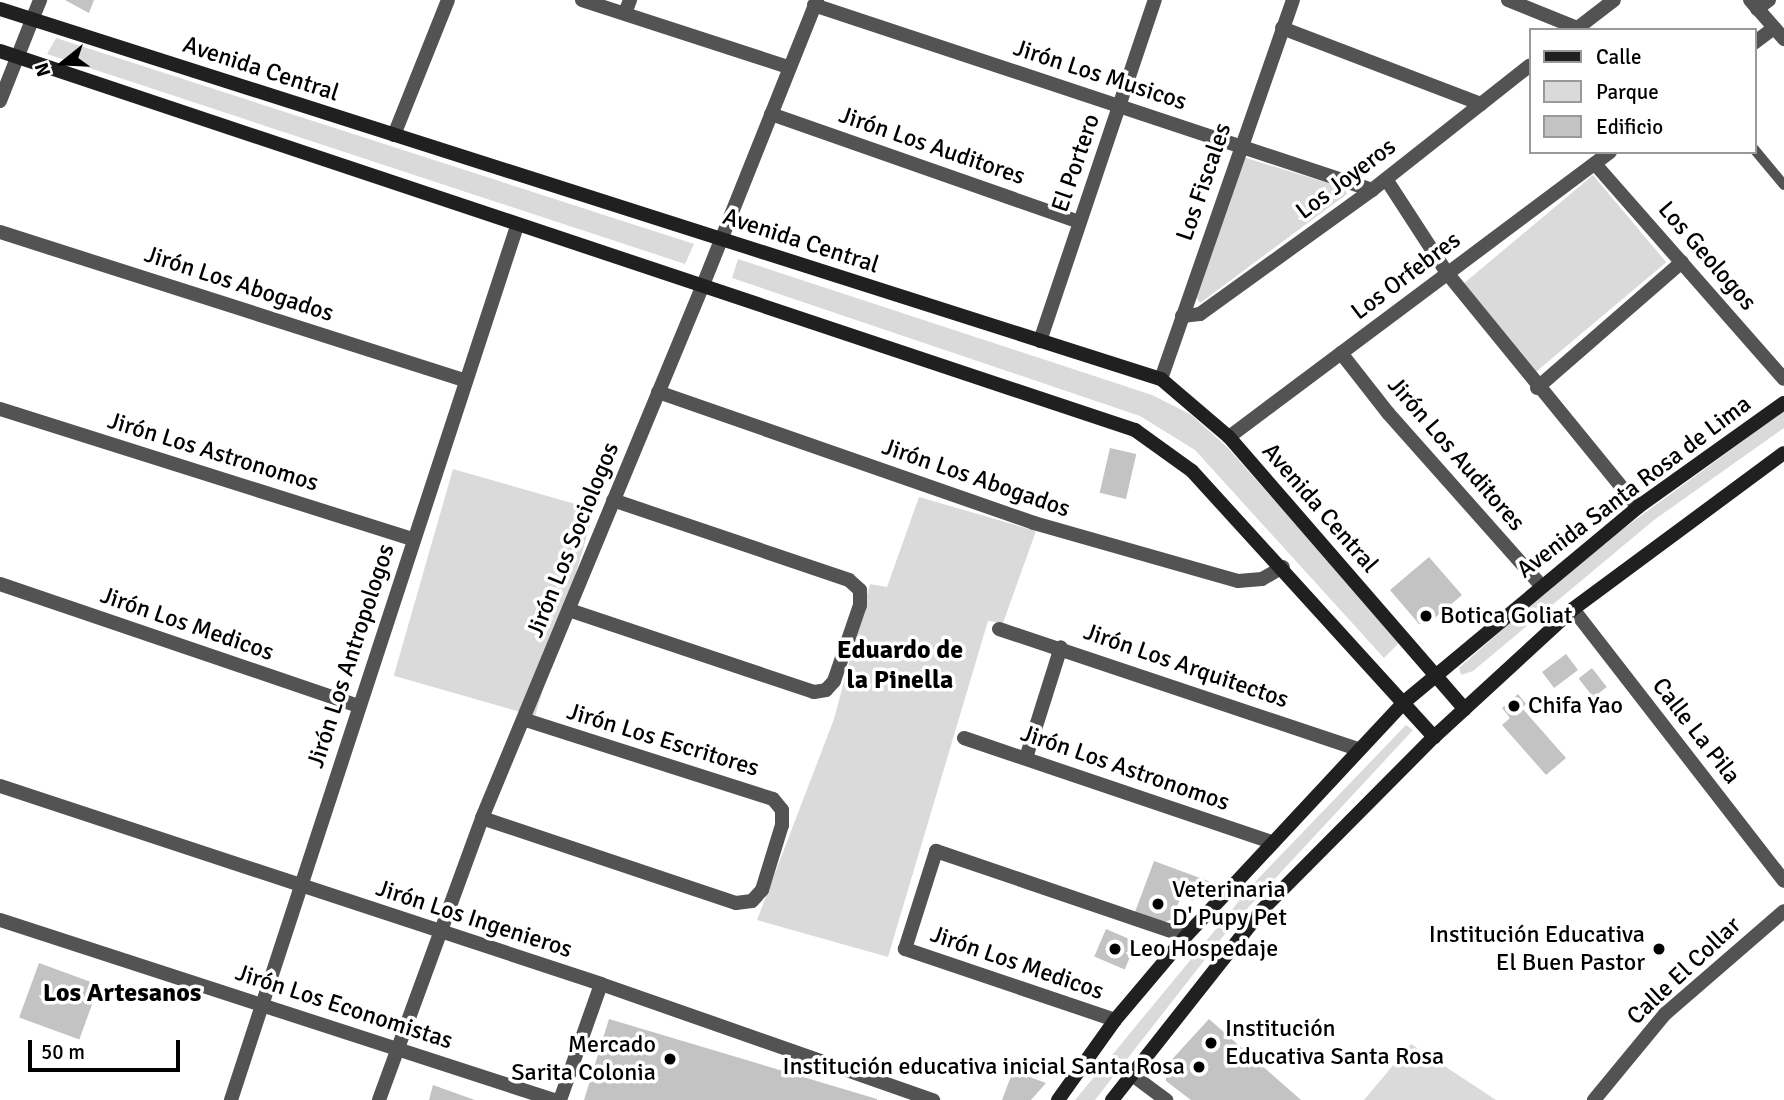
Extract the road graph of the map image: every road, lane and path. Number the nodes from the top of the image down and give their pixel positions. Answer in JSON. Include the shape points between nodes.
{"nodes":[{"id":1,"x":40,"y":0,"type":"edge"},
{"id":2,"x":448,"y":0,"type":"edge"},
{"id":3,"x":582,"y":0,"type":"edge"},
{"id":4,"x":1155,"y":0,"type":"edge"},
{"id":5,"x":1293,"y":0,"type":"edge"},
{"id":6,"x":1508,"y":0,"type":"edge"},
{"id":7,"x":1614,"y":0,"type":"edge"},
{"id":8,"x":816,"y":3,"type":"edge"},
{"id":9,"x":1759,"y":3,"type":"edge"},
{"id":10,"x":628,"y":7,"type":"edge"},
{"id":11,"x":0,"y":9,"type":"edge"},
{"id":12,"x":32,"y":20,"type":"junction"},
{"id":13,"x":1282,"y":28,"type":"junction"},
{"id":14,"x":1574,"y":28,"type":"edge"},
{"id":15,"x":1577,"y":28,"type":"edge"},
{"id":16,"x":1779,"y":34,"type":"edge"},
{"id":17,"x":1756,"y":42,"type":"edge"},
{"id":18,"x":0,"y":51,"type":"edge"},
{"id":19,"x":16,"y":57,"type":"junction"},
{"id":20,"x":788,"y":67,"type":"junction"},
{"id":21,"x":1528,"y":67,"type":"edge"},
{"id":22,"x":0,"y":101,"type":"edge"},
{"id":23,"x":1481,"y":104,"type":"junction"},
{"id":24,"x":1119,"y":107,"type":"junction"},
{"id":25,"x":771,"y":114,"type":"junction"},
{"id":26,"x":394,"y":135,"type":"junction"},
{"id":27,"x":1240,"y":143,"type":"junction"},
{"id":28,"x":1756,"y":151,"type":"edge"},
{"id":29,"x":1608,"y":154,"type":"edge"},
{"id":30,"x":1595,"y":164,"type":"junction"},
{"id":31,"x":1387,"y":179,"type":"junction"},
{"id":32,"x":1784,"y":185,"type":"edge"},
{"id":33,"x":1372,"y":190,"type":"junction"},
{"id":34,"x":1079,"y":222,"type":"junction"},
{"id":35,"x":517,"y":226,"type":"junction"},
{"id":36,"x":0,"y":232,"type":"edge"},
{"id":37,"x":722,"y":239,"type":"junction"},
{"id":38,"x":1682,"y":262,"type":"junction"},
{"id":39,"x":1447,"y":273,"type":"junction"},
{"id":40,"x":703,"y":285,"type":"junction"},
{"id":41,"x":1182,"y":316,"type":"junction"},
{"id":42,"x":1040,"y":341,"type":"junction"},
{"id":43,"x":1340,"y":353,"type":"junction"},
{"id":44,"x":1161,"y":379,"type":"junction"},
{"id":45,"x":1784,"y":379,"type":"edge"},
{"id":46,"x":465,"y":380,"type":"junction"},
{"id":47,"x":1537,"y":388,"type":"junction"},
{"id":48,"x":658,"y":391,"type":"junction"},
{"id":49,"x":1784,"y":403,"type":"edge"},
{"id":50,"x":0,"y":410,"type":"edge"},
{"id":51,"x":1229,"y":437,"type":"junction"},
{"id":52,"x":1784,"y":453,"type":"edge"},
{"id":53,"x":613,"y":500,"type":"junction"},
{"id":54,"x":1638,"y":507,"type":"junction"},
{"id":55,"x":413,"y":539,"type":"junction"},
{"id":56,"x":1283,"y":567,"type":"junction"},
{"id":57,"x":0,"y":584,"type":"edge"},
{"id":58,"x":1540,"y":584,"type":"junction"},
{"id":59,"x":1573,"y":609,"type":"junction"},
{"id":60,"x":569,"y":610,"type":"junction"},
{"id":61,"x":999,"y":629,"type":"dead end"},
{"id":62,"x":1061,"y":647,"type":"junction"},
{"id":63,"x":1434,"y":676,"type":"junction"},
{"id":64,"x":1403,"y":703,"type":"junction"},
{"id":65,"x":359,"y":706,"type":"junction"},
{"id":66,"x":1465,"y":709,"type":"junction"},
{"id":67,"x":525,"y":720,"type":"junction"},
{"id":68,"x":1434,"y":737,"type":"junction"},
{"id":69,"x":964,"y":738,"type":"dead end"},
{"id":70,"x":1358,"y":749,"type":"junction"},
{"id":71,"x":1026,"y":758,"type":"junction"},
{"id":72,"x":0,"y":786,"type":"edge"},
{"id":73,"x":482,"y":818,"type":"junction"},
{"id":74,"x":1271,"y":842,"type":"junction"},
{"id":75,"x":1784,"y":881,"type":"edge"},
{"id":76,"x":300,"y":886,"type":"junction"},
{"id":77,"x":1784,"y":912,"type":"edge"},
{"id":78,"x":0,"y":920,"type":"edge"},
{"id":79,"x":437,"y":933,"type":"junction"},
{"id":80,"x":1186,"y":936,"type":"junction"},
{"id":81,"x":601,"y":984,"type":"junction"},
{"id":82,"x":262,"y":1005,"type":"junction"},
{"id":83,"x":1115,"y":1020,"type":"junction"},
{"id":84,"x":397,"y":1048,"type":"junction"},
{"id":85,"x":1131,"y":1074,"type":"junction"},
{"id":86,"x":231,"y":1100,"type":"edge"},
{"id":87,"x":379,"y":1100,"type":"edge"},
{"id":88,"x":554,"y":1100,"type":"edge"},
{"id":89,"x":560,"y":1100,"type":"edge"},
{"id":90,"x":933,"y":1100,"type":"edge"},
{"id":91,"x":1058,"y":1100,"type":"edge"},
{"id":92,"x":1112,"y":1100,"type":"edge"},
{"id":93,"x":1166,"y":1100,"type":"edge"},
{"id":94,"x":1594,"y":1100,"type":"edge"}],
"edges":[{"from":1,"to":12,"type":"street"},
{"from":2,"to":26,"type":"street"},
{"from":3,"to":10,"type":"street"},
{"from":4,"to":24,"type":"street","name":"El Portero"},
{"from":5,"to":13,"type":"street","name":"Los Fiscales"},
{"from":6,"to":14,"type":"street"},
{"from":7,"to":15,"type":"street"},
{"from":8,"to":20,"type":"street","name":"Jirón Los Sociologos"},
{"from":8,"to":24,"type":"street","name":"Jirón Los Musicos"},
{"from":9,"to":16,"type":"street"},
{"from":10,"to":20,"type":"street"},
{"from":11,"to":12,"type":"main road","name":"Avenida Central"},
{"from":12,"to":19,"type":"street"},
{"from":12,"to":26,"type":"main road","name":"Avenida Central"},
{"from":13,"to":23,"type":"street"},
{"from":13,"to":27,"type":"street","name":"Los Fiscales"},
{"from":16,"to":17,"type":"street"},
{"from":18,"to":19,"type":"main road"},
{"from":19,"to":22,"type":"street"},
{"from":19,"to":35,"type":"main road"},
{"from":20,"to":25,"type":"street","name":"Jirón Los Sociologos"},
{"from":21,"to":23,"type":"street","name":"Los Joyeros"},
{"from":23,"to":31,"type":"street","name":"Los Joyeros"},
{"from":24,"to":27,"type":"street","name":"Jirón Los Musicos"},
{"from":24,"to":34,"type":"street","name":"El Portero"},
{"from":25,"to":34,"type":"street","name":"Jirón Los Auditores"},
{"from":25,"to":37,"type":"street","name":"Jirón Los Sociologos"},
{"from":26,"to":37,"type":"main road","name":"Avenida Central"},
{"from":27,"to":33,"type":"street","name":"Jirón Los Musicos"},
{"from":27,"to":41,"type":"street","name":"Los Fiscales"},
{"from":28,"to":32,"type":"lane"},
{"from":29,"to":30,"type":"street","name":"Los Orfebres"},
{"from":30,"to":38,"type":"street","name":"Los Geologos"},
{"from":30,"to":39,"type":"street","name":"Los Orfebres"},
{"from":31,"to":33,"type":"street","name":"Los Joyeros"},
{"from":31,"to":39,"type":"street"},
{"from":33,"to":41,"type":"street","name":"Los Joyeros","via":[[1200,314]]},
{"from":34,"to":42,"type":"street","name":"El Portero"},
{"from":35,"to":40,"type":"main road"},
{"from":35,"to":46,"type":"street","name":"Jirón Los Antropologos"},
{"from":36,"to":46,"type":"street","name":"Jirón Los Abogados"},
{"from":37,"to":40,"type":"street","name":"Jirón Los Sociologos"},
{"from":37,"to":42,"type":"main road","name":"Avenida Central"},
{"from":38,"to":45,"type":"street","name":"Los Geologos"},
{"from":38,"to":47,"type":"street"},
{"from":39,"to":43,"type":"street","name":"Los Orfebres"},
{"from":39,"to":47,"type":"street"},
{"from":40,"to":48,"type":"street","name":"Jirón Los Sociologos"},
{"from":40,"to":56,"type":"main road","via":[[1135,430],[1192,471]]},
{"from":41,"to":44,"type":"street","name":"Los Fiscales"},
{"from":42,"to":44,"type":"main road","name":"Avenida Central"},
{"from":43,"to":51,"type":"street","name":"Los Orfebres"},
{"from":43,"to":58,"type":"street","name":"Jirón Los Auditores"},
{"from":44,"to":51,"type":"main road","name":"Avenida Central"},
{"from":46,"to":55,"type":"street","name":"Jirón Los Antropologos"},
{"from":47,"to":54,"type":"street"},
{"from":48,"to":53,"type":"street","name":"Jirón Los Sociologos"},
{"from":48,"to":56,"type":"street","name":"Jirón Los Abogados","via":[[1034,523],[1238,581],[1262,579]]},
{"from":49,"to":54,"type":"main road","name":"Avenida Santa Rosa de Lima"},
{"from":50,"to":55,"type":"street","name":"Jirón Los Astronomos"},
{"from":51,"to":63,"type":"main road","name":"Avenida Central"},
{"from":52,"to":59,"type":"main road"},
{"from":53,"to":60,"type":"street","name":"Jirón Los Sociologos"},
{"from":53,"to":60,"type":"street","via":[[849,580],[860,590],[860,605],[834,681],[826,690],[814,692]]},
{"from":54,"to":58,"type":"main road","name":"Avenida Santa Rosa de Lima"},
{"from":55,"to":65,"type":"street","name":"Jirón Los Antropologos"},
{"from":56,"to":64,"type":"main road"},
{"from":57,"to":65,"type":"street","name":"Jirón Los Medicos"},
{"from":58,"to":63,"type":"main road","name":"Avenida Santa Rosa de Lima"},
{"from":59,"to":66,"type":"main road"},
{"from":59,"to":75,"type":"street","name":"Calle La Pila"},
{"from":60,"to":67,"type":"street","name":"Jirón Los Sociologos"},
{"from":61,"to":62,"type":"street","name":"Jirón Los Arquitectos"},
{"from":62,"to":70,"type":"street","name":"Jirón Los Arquitectos"},
{"from":62,"to":71,"type":"street"},
{"from":63,"to":64,"type":"main road","name":"Avenida Santa Rosa de Lima"},
{"from":63,"to":66,"type":"main road","name":"Avenida Central"},
{"from":64,"to":68,"type":"main road"},
{"from":64,"to":70,"type":"main road","name":"Avenida Santa Rosa de Lima"},
{"from":65,"to":76,"type":"street","name":"Jirón Los Antropologos"},
{"from":66,"to":68,"type":"main road"},
{"from":67,"to":73,"type":"street","name":"Jirón Los Sociologos"},
{"from":67,"to":73,"type":"street","name":"Jirón Los Escritores","via":[[774,799],[782,810],[782,825],[762,890],[752,901],[736,903]]},
{"from":68,"to":85,"type":"main road","via":[[1261,911]]},
{"from":69,"to":71,"type":"street","name":"Jirón Los Astronomos"},
{"from":70,"to":74,"type":"main road","name":"Avenida Santa Rosa de Lima"},
{"from":71,"to":74,"type":"street","name":"Jirón Los Astronomos"},
{"from":72,"to":76,"type":"street","name":"Jirón Los Ingenieros"},
{"from":73,"to":79,"type":"street","name":"Jirón Los Sociologos"},
{"from":74,"to":80,"type":"main road","name":"Avenida Santa Rosa de Lima"},
{"from":76,"to":79,"type":"street","name":"Jirón Los Ingenieros"},
{"from":76,"to":82,"type":"street","name":"Jirón Los Antropologos"},
{"from":77,"to":94,"type":"street","name":"Calle El Collar","via":[[1665,1014]]},
{"from":78,"to":82,"type":"street","name":"Jirón Los Economistas"},
{"from":79,"to":81,"type":"street","name":"Jirón Los Ingenieros"},
{"from":79,"to":84,"type":"street","name":"Jirón Los Sociologos"},
{"from":80,"to":83,"type":"main road","name":"Avenida Santa Rosa de Lima"},
{"from":80,"to":83,"type":"street","name":"Jirón Los Medicos","via":[[936,851],[905,949]]},
{"from":81,"to":89,"type":"street"},
{"from":81,"to":90,"type":"street","name":"Jirón Los Ingenieros"},
{"from":82,"to":84,"type":"street","name":"Jirón Los Economistas"},
{"from":82,"to":86,"type":"street","name":"Jirón Los Antropologos"},
{"from":83,"to":91,"type":"main road","name":"Avenida Santa Rosa de Lima"},
{"from":84,"to":87,"type":"street","name":"Jirón Los Sociologos"},
{"from":84,"to":88,"type":"street","name":"Jirón Los Economistas"},
{"from":85,"to":92,"type":"main road"},
{"from":85,"to":93,"type":"street"}]}
